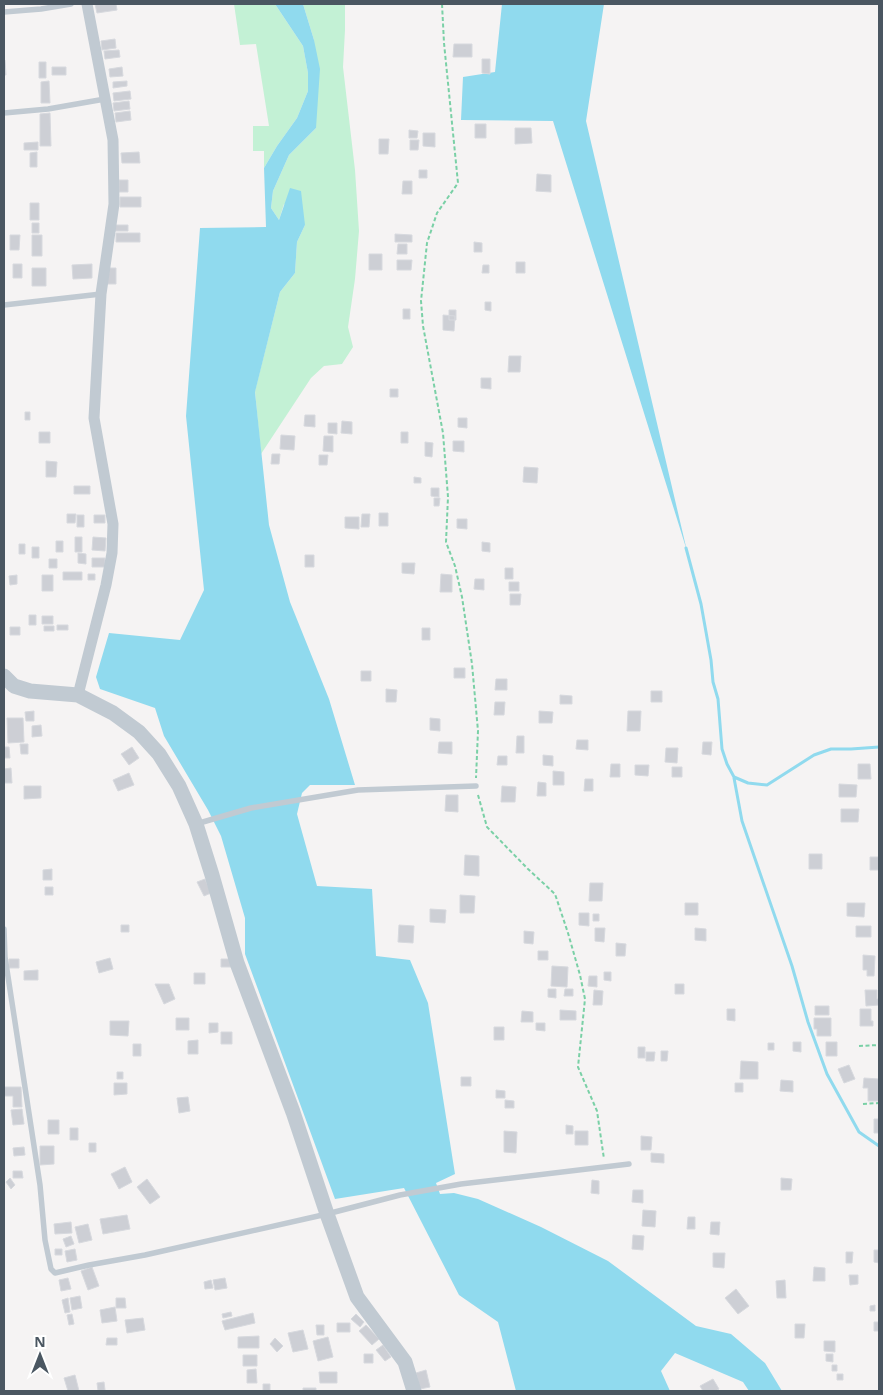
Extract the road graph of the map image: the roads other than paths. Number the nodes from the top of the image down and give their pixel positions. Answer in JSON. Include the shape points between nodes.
{"nodes":[{"id":1,"x":71,"y":4,"type":"edge"},
{"id":2,"x":87,"y":4,"type":"edge"},
{"id":3,"x":4,"y":12,"type":"edge"},
{"id":4,"x":105,"y":99,"type":"junction"},
{"id":5,"x":4,"y":112,"type":"edge"},
{"id":6,"x":101,"y":294,"type":"junction"},
{"id":7,"x":4,"y":305,"type":"edge"},
{"id":8,"x":4,"y":676,"type":"edge"},
{"id":9,"x":78,"y":695,"type":"junction"},
{"id":10,"x":476,"y":786,"type":"road end"},
{"id":11,"x":196,"y":824,"type":"junction"},
{"id":12,"x":4,"y":929,"type":"edge"},
{"id":13,"x":629,"y":1164,"type":"dead end"},
{"id":14,"x":327,"y":1214,"type":"junction"},
{"id":15,"x":414,"y":1391,"type":"edge"}],
"edges":[{"from":1,"to":3,"type":"lane"},
{"from":2,"to":4,"type":"street"},
{"from":4,"to":5,"type":"lane","via":[[48,109]]},
{"from":4,"to":6,"type":"street","via":[[112,140],[114,204]]},
{"from":6,"to":7,"type":"lane"},
{"from":6,"to":9,"type":"street","via":[[94,418],[112,524],[112,553]]},
{"from":8,"to":9,"type":"street","via":[[14,686],[30,691]]},
{"from":9,"to":11,"type":"street","via":[[113,713],[139,732],[159,754],[179,786]]},
{"from":10,"to":11,"type":"lane","via":[[358,790],[251,808]]},
{"from":11,"to":14,"type":"street","via":[[237,963]]},
{"from":12,"to":14,"type":"lane","via":[[5,957],[52,1272],[145,1256]]},
{"from":13,"to":14,"type":"lane","via":[[461,1184],[400,1195]]},
{"from":14,"to":15,"type":"street","via":[[357,1296],[404,1362]]}]}
